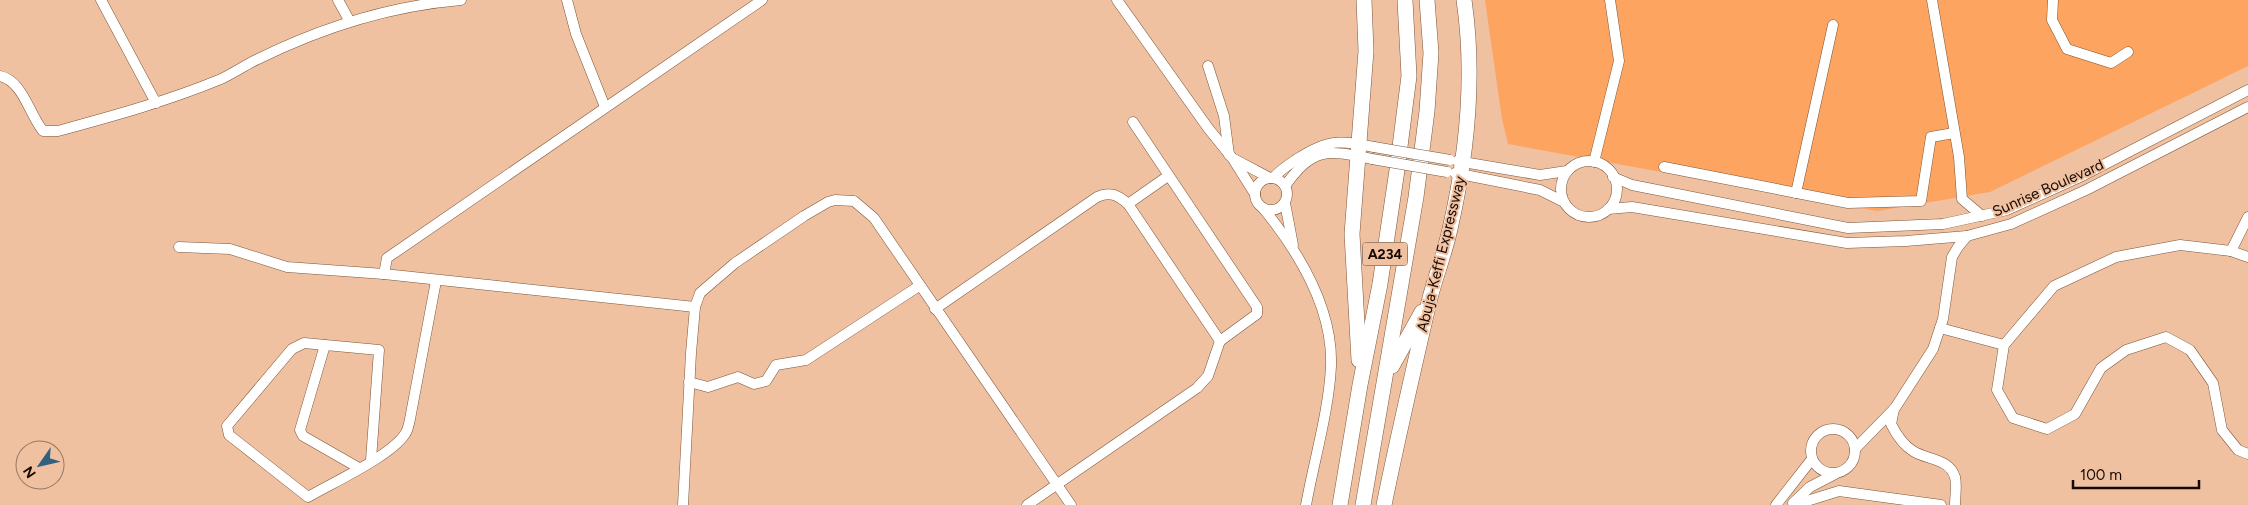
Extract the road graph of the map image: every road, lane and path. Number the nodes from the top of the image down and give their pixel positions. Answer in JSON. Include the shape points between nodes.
{"nodes":[{"id":1,"x":101,"y":0,"type":"edge"},
{"id":2,"x":338,"y":0,"type":"edge"},
{"id":3,"x":462,"y":0,"type":"edge"},
{"id":4,"x":567,"y":0,"type":"edge"},
{"id":5,"x":762,"y":0,"type":"edge"},
{"id":6,"x":1117,"y":0,"type":"edge"},
{"id":7,"x":1364,"y":0,"type":"edge"},
{"id":8,"x":1405,"y":0,"type":"edge"},
{"id":9,"x":1427,"y":0,"type":"edge"},
{"id":10,"x":1464,"y":0,"type":"edge"},
{"id":11,"x":1610,"y":0,"type":"edge"},
{"id":12,"x":1932,"y":0,"type":"edge"},
{"id":13,"x":2053,"y":0,"type":"edge"},
{"id":14,"x":349,"y":20,"type":"junction"},
{"id":15,"x":1833,"y":25,"type":"dead end"},
{"id":16,"x":2128,"y":52,"type":"dead end"},
{"id":17,"x":1208,"y":66,"type":"dead end"},
{"id":18,"x":0,"y":76,"type":"edge"},
{"id":19,"x":2248,"y":90,"type":"edge"},
{"id":20,"x":156,"y":103,"type":"junction"},
{"id":21,"x":2248,"y":106,"type":"edge"},
{"id":22,"x":605,"y":107,"type":"junction"},
{"id":23,"x":1133,"y":122,"type":"dead end"},
{"id":24,"x":1954,"y":133,"type":"junction"},
{"id":25,"x":1363,"y":153,"type":"junction"},
{"id":26,"x":1231,"y":157,"type":"junction"},
{"id":27,"x":1594,"y":162,"type":"junction"},
{"id":28,"x":1455,"y":167,"type":"junction"},
{"id":29,"x":1664,"y":167,"type":"dead end"},
{"id":30,"x":1567,"y":171,"type":"junction"},
{"id":31,"x":1168,"y":176,"type":"junction"},
{"id":32,"x":1613,"y":177,"type":"junction"},
{"id":33,"x":1271,"y":178,"type":"junction"},
{"id":34,"x":1286,"y":186,"type":"junction"},
{"id":35,"x":1796,"y":193,"type":"junction"},
{"id":36,"x":1256,"y":194,"type":"junction"},
{"id":37,"x":1564,"y":202,"type":"junction"},
{"id":38,"x":1285,"y":203,"type":"junction"},
{"id":39,"x":1128,"y":204,"type":"junction"},
{"id":40,"x":1263,"y":208,"type":"junction"},
{"id":41,"x":1608,"y":209,"type":"junction"},
{"id":42,"x":1982,"y":216,"type":"junction"},
{"id":43,"x":2248,"y":217,"type":"edge"},
{"id":44,"x":1967,"y":236,"type":"junction"},
{"id":45,"x":180,"y":247,"type":"dead end"},
{"id":46,"x":2231,"y":250,"type":"junction"},
{"id":47,"x":1294,"y":251,"type":"junction"},
{"id":48,"x":2248,"y":257,"type":"edge"},
{"id":49,"x":384,"y":274,"type":"junction"},
{"id":50,"x":436,"y":281,"type":"junction"},
{"id":51,"x":919,"y":286,"type":"junction"},
{"id":52,"x":1431,"y":295,"type":"junction"},
{"id":53,"x":695,"y":307,"type":"junction"},
{"id":54,"x":935,"y":309,"type":"junction"},
{"id":55,"x":1940,"y":328,"type":"junction"},
{"id":56,"x":1220,"y":341,"type":"junction"},
{"id":57,"x":325,"y":345,"type":"junction"},
{"id":58,"x":2004,"y":345,"type":"junction"},
{"id":59,"x":1386,"y":378,"type":"junction"},
{"id":60,"x":689,"y":382,"type":"junction"},
{"id":61,"x":1360,"y":385,"type":"junction"},
{"id":62,"x":1895,"y":408,"type":"junction"},
{"id":63,"x":1855,"y":449,"type":"junction"},
{"id":64,"x":2248,"y":454,"type":"edge"},
{"id":65,"x":1812,"y":459,"type":"junction"},
{"id":66,"x":372,"y":460,"type":"junction"},
{"id":67,"x":359,"y":468,"type":"junction"},
{"id":68,"x":1835,"y":474,"type":"junction"},
{"id":69,"x":1057,"y":484,"type":"junction"},
{"id":70,"x":683,"y":505,"type":"edge"},
{"id":71,"x":1027,"y":505,"type":"edge"},
{"id":72,"x":1072,"y":505,"type":"edge"},
{"id":73,"x":1306,"y":505,"type":"edge"},
{"id":74,"x":1340,"y":505,"type":"edge"},
{"id":75,"x":1363,"y":505,"type":"edge"},
{"id":76,"x":1384,"y":505,"type":"edge"},
{"id":77,"x":1776,"y":505,"type":"edge"},
{"id":78,"x":1792,"y":505,"type":"edge"},
{"id":79,"x":1941,"y":505,"type":"edge"},
{"id":80,"x":1955,"y":505,"type":"edge"}],
"edges":[{"from":1,"to":20,"type":"street"},
{"from":2,"to":14,"type":"street"},
{"from":3,"to":14,"type":"street"},
{"from":4,"to":22,"type":"street","via":[[576,34]]},
{"from":5,"to":22,"type":"street"},
{"from":6,"to":26,"type":"street"},
{"from":7,"to":25,"type":"highway"},
{"from":8,"to":61,"type":"highway","number":"A234","via":[[1409,76],[1380,284]]},
{"from":9,"to":59,"type":"highway","name":"Abuja-Keffi Expressway","number":"A234","via":[[1431,53],[1427,111]]},
{"from":10,"to":28,"type":"highway","name":"Abuja-Keffi Expressway","via":[[1469,57]]},
{"from":11,"to":27,"type":"street","via":[[1619,61]]},
{"from":12,"to":24,"type":"street"},
{"from":13,"to":16,"type":"street","via":[[2052,20],[2067,49],[2111,63]]},
{"from":14,"to":20,"type":"street","via":[[257,59],[223,78]]},
{"from":15,"to":35,"type":"street"},
{"from":17,"to":26,"type":"street","via":[[1224,116]]},
{"from":18,"to":20,"type":"street","via":[[8,78],[16,86],[44,131],[58,131]]},
{"from":19,"to":42,"type":"street","name":"Sunrise Boulevard","via":[[2080,177],[2007,210]]},
{"from":21,"to":44,"type":"street","name":"Sunrise Boulevard","via":[[2011,224]]},
{"from":22,"to":49,"type":"street","via":[[387,258]]},
{"from":23,"to":31,"type":"street"},
{"from":24,"to":35,"type":"street","via":[[1931,137],[1921,201],[1848,203]]},
{"from":24,"to":42,"type":"street","via":[[1962,199]]},
{"from":25,"to":28,"type":"street","bridge":true},
{"from":25,"to":28,"type":"street","bridge":true,"via":[[1374,147]]},
{"from":25,"to":33,"type":"street","via":[[1337,142],[1318,146]]},
{"from":25,"to":34,"type":"street","via":[[1321,154],[1298,169]]},
{"from":25,"to":61,"type":"highway","via":[[1352,234]]},
{"from":26,"to":33,"type":"street"},
{"from":26,"to":36,"type":"street"},
{"from":27,"to":30,"type":"street","via":[[1579,163]]},
{"from":27,"to":32,"type":"street"},
{"from":28,"to":30,"type":"street","via":[[1540,175]]},
{"from":28,"to":37,"type":"street","via":[[1540,190]]},
{"from":28,"to":52,"type":"highway","name":"Abuja-Keffi Expressway","via":[[1450,230]]},
{"from":29,"to":35,"type":"street"},
{"from":30,"to":37,"type":"street","via":[[1561,186]]},
{"from":31,"to":39,"type":"street"},
{"from":31,"to":56,"type":"street","via":[[1257,307],[1257,314],[1252,320]]},
{"from":32,"to":41,"type":"street","via":[[1616,193]]},
{"from":32,"to":42,"type":"street","name":"Sunrise Boulevard","via":[[1632,185],[1848,228],[1943,224]]},
{"from":33,"to":34,"type":"street"},
{"from":33,"to":36,"type":"street","via":[[1261,182]]},
{"from":34,"to":38,"type":"street"},
{"from":36,"to":40,"type":"street"},
{"from":37,"to":41,"type":"street","via":[[1569,209],[1584,217],[1601,214]]},
{"from":38,"to":40,"type":"street","via":[[1275,210]]},
{"from":38,"to":47,"type":"street"},
{"from":39,"to":54,"type":"street","via":[[1114,194],[1097,197]]},
{"from":39,"to":56,"type":"street"},
{"from":40,"to":47,"type":"street"},
{"from":41,"to":44,"type":"street","name":"Sunrise Boulevard","via":[[1632,208],[1847,243]]},
{"from":43,"to":46,"type":"street"},
{"from":44,"to":55,"type":"street","via":[[1952,257]]},
{"from":45,"to":49,"type":"street","via":[[230,250],[287,267]]},
{"from":46,"to":48,"type":"street"},
{"from":46,"to":58,"type":"street","via":[[2180,245],[2116,257],[2054,286]]},
{"from":47,"to":73,"type":"street","via":[[1311,283],[1330,344],[1328,388]]},
{"from":49,"to":50,"type":"street"},
{"from":50,"to":53,"type":"street"},
{"from":50,"to":66,"type":"street","via":[[405,434]]},
{"from":51,"to":53,"type":"street","via":[[874,218],[860,204],[835,200],[804,216],[735,263],[705,286]]},
{"from":51,"to":54,"type":"street"},
{"from":51,"to":60,"type":"street","via":[[806,360],[776,365],[766,381],[754,384],[738,377],[708,387]]},
{"from":52,"to":59,"type":"highway"},
{"from":52,"to":76,"type":"highway","name":"Abuja-Keffi Expressway"},
{"from":53,"to":60,"type":"street"},
{"from":54,"to":69,"type":"street"},
{"from":55,"to":58,"type":"street"},
{"from":55,"to":62,"type":"street","via":[[1933,350]]},
{"from":56,"to":69,"type":"street","via":[[1208,376],[1197,388]]},
{"from":57,"to":66,"type":"street","via":[[379,350]]},
{"from":57,"to":67,"type":"street","via":[[300,430],[303,436]]},
{"from":57,"to":67,"type":"street","via":[[304,343],[292,349],[227,426],[229,435],[308,497]]},
{"from":58,"to":64,"type":"street","via":[[1997,390],[2013,418],[2047,428],[2075,414],[2101,368],[2126,350],[2166,338],[2190,350],[2213,383],[2222,430],[2238,450]]},
{"from":59,"to":75,"type":"highway","name":"Abuja-Keffi Expressway","number":"A234"},
{"from":60,"to":70,"type":"street"},
{"from":61,"to":74,"type":"highway","number":"A234"},
{"from":62,"to":63,"type":"street"},
{"from":62,"to":80,"type":"street","via":[[1891,424],[1903,443],[1952,471],[1956,487]]},
{"from":63,"to":65,"type":"street","via":[[1849,436],[1829,430],[1816,437],[1812,444]]},
{"from":63,"to":68,"type":"street","via":[[1848,468]]},
{"from":65,"to":68,"type":"street","via":[[1821,470]]},
{"from":65,"to":77,"type":"street"},
{"from":66,"to":67,"type":"street"},
{"from":68,"to":78,"type":"street","via":[[1810,488]]},
{"from":69,"to":71,"type":"street"},
{"from":69,"to":72,"type":"street"},
{"from":78,"to":79,"type":"street","via":[[1839,491]]}]}
